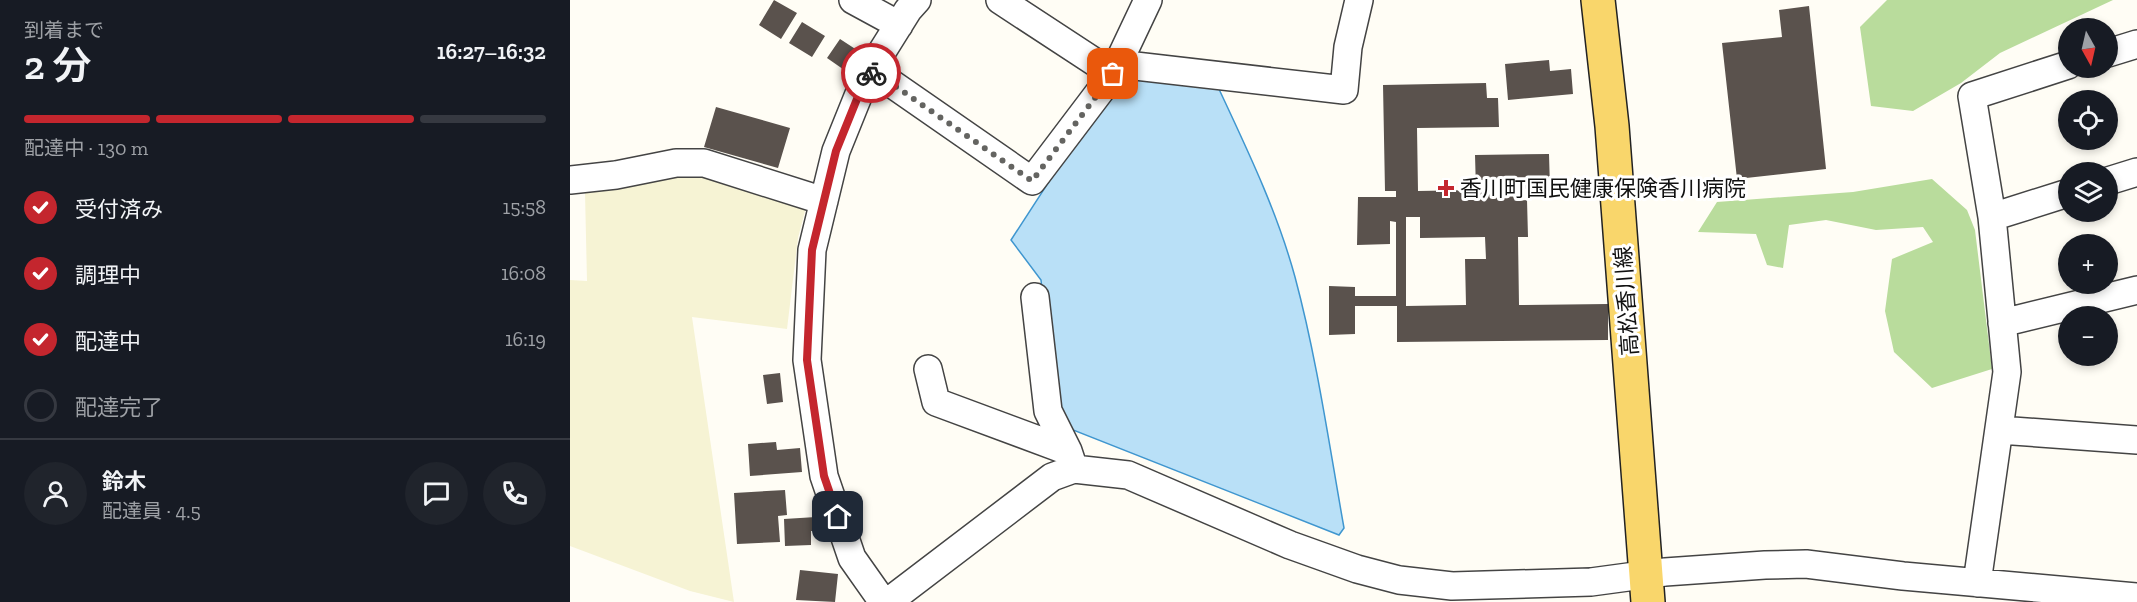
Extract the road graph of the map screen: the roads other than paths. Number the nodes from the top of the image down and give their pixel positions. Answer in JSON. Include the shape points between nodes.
{"nodes":[{"id":1,"x":853,"y":0,"type":"edge"},
{"id":2,"x":917,"y":0,"type":"edge"},
{"id":3,"x":1000,"y":0,"type":"edge"},
{"id":4,"x":1149,"y":0,"type":"edge"},
{"id":5,"x":1359,"y":0,"type":"edge"},
{"id":6,"x":1598,"y":0,"type":"edge"},
{"id":7,"x":898,"y":25,"type":"junction"},
{"id":8,"x":2137,"y":44,"type":"edge"},
{"id":9,"x":2118,"y":50,"type":"edge"},
{"id":10,"x":2058,"y":68,"type":"edge"},
{"id":11,"x":1115,"y":69,"type":"junction"},
{"id":12,"x":872,"y":70,"type":"junction"},
{"id":13,"x":2137,"y":172,"type":"edge"},
{"id":14,"x":2118,"y":178,"type":"edge"},
{"id":15,"x":570,"y":180,"type":"edge"},
{"id":16,"x":2058,"y":196,"type":"edge"},
{"id":17,"x":824,"y":201,"type":"junction"},
{"id":18,"x":1992,"y":217,"type":"junction"},
{"id":19,"x":2137,"y":290,"type":"edge"},
{"id":20,"x":1035,"y":297,"type":"dead end"},
{"id":21,"x":2002,"y":323,"type":"junction"},
{"id":22,"x":928,"y":369,"type":"dead end"},
{"id":23,"x":1999,"y":430,"type":"junction"},
{"id":24,"x":2137,"y":440,"type":"edge"},
{"id":25,"x":1071,"y":460,"type":"junction"},
{"id":26,"x":1977,"y":583,"type":"junction"},
{"id":27,"x":1647,"y":588,"type":"edge"},
{"id":28,"x":2137,"y":597,"type":"edge"},
{"id":29,"x":882,"y":602,"type":"edge"},
{"id":30,"x":888,"y":602,"type":"edge"}],
"edges":[{"from":1,"to":7,"type":"street"},
{"from":2,"to":7,"type":"street"},
{"from":3,"to":11,"type":"street"},
{"from":4,"to":11,"type":"street"},
{"from":5,"to":11,"type":"street","via":[[1348,47],[1344,90]]},
{"from":6,"to":27,"type":"main road","name":"高松香川線","via":[[1612,126]]},
{"from":7,"to":12,"type":"street"},
{"from":8,"to":9,"type":"street"},
{"from":10,"to":18,"type":"street","via":[[1972,96]]},
{"from":11,"to":12,"type":"street","via":[[1032,181]]},
{"from":12,"to":17,"type":"street","via":[[836,151]]},
{"from":13,"to":14,"type":"street"},
{"from":15,"to":17,"type":"street","via":[[676,163],[704,163]]},
{"from":16,"to":18,"type":"street"},
{"from":17,"to":29,"type":"street","via":[[812,250],[807,360],[824,476],[852,558]]},
{"from":18,"to":21,"type":"street"},
{"from":19,"to":21,"type":"street"},
{"from":20,"to":25,"type":"street","via":[[1048,411]]},
{"from":21,"to":23,"type":"street","via":[[2007,372]]},
{"from":22,"to":25,"type":"street","via":[[936,402]]},
{"from":23,"to":24,"type":"street"},
{"from":23,"to":26,"type":"street"},
{"from":25,"to":27,"type":"street","via":[[1128,475],[1290,545],[1399,580],[1452,586],[1591,582]]},
{"from":25,"to":30,"type":"street"},
{"from":26,"to":27,"type":"street","via":[[1806,564],[1765,565]]},
{"from":26,"to":28,"type":"street"}]}
